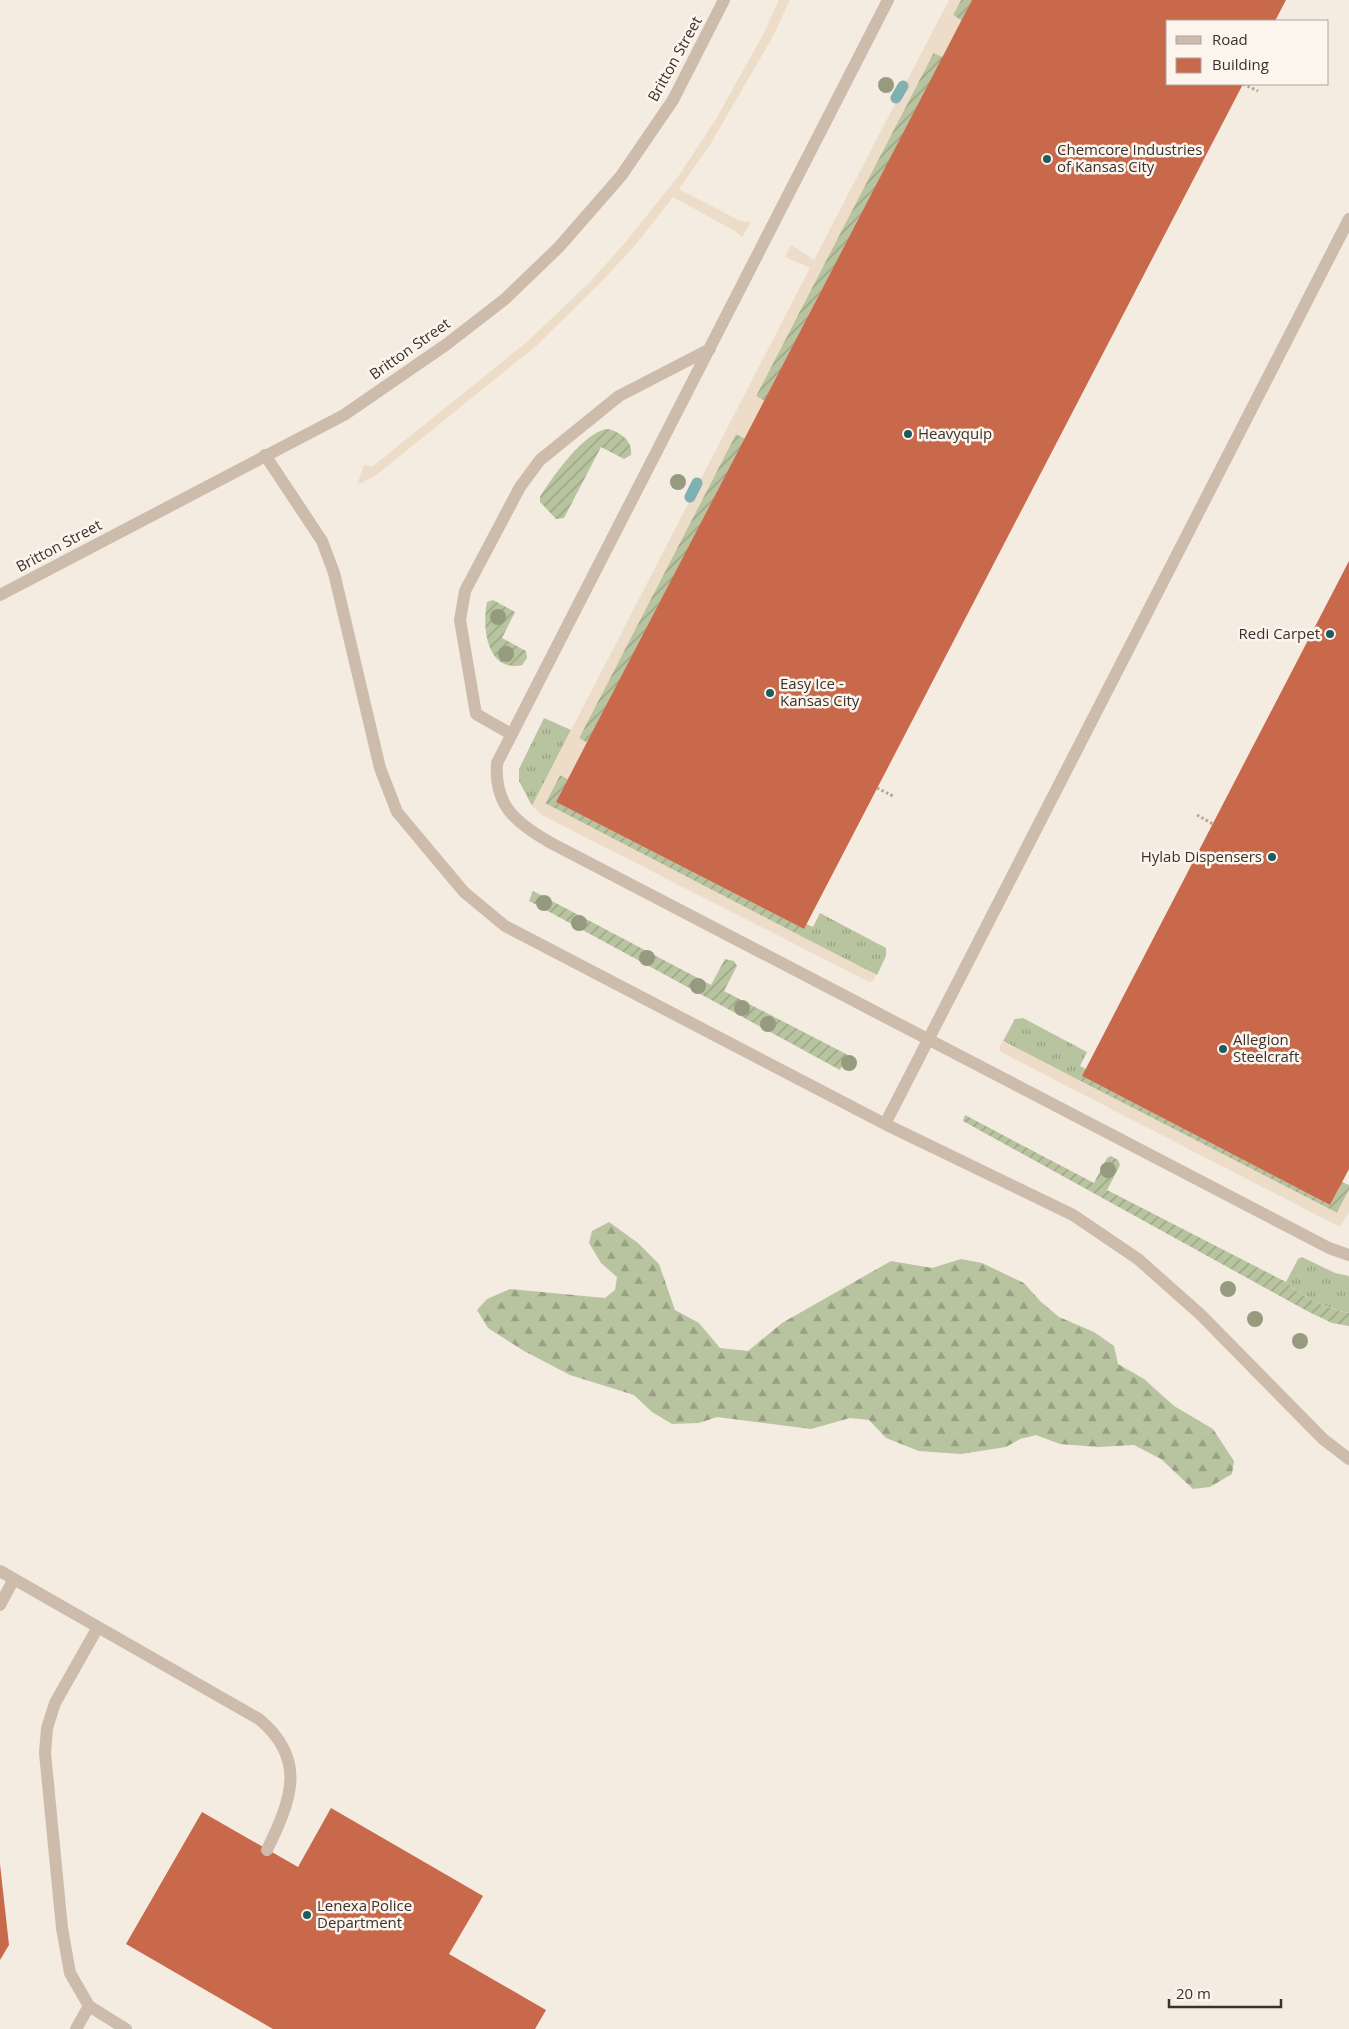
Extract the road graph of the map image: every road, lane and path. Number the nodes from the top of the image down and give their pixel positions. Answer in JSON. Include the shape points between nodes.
{"nodes":[{"id":1,"x":724,"y":0,"type":"edge"},
{"id":2,"x":888,"y":0,"type":"edge"},
{"id":3,"x":1245,"y":85,"type":"edge"},
{"id":4,"x":1258,"y":91,"type":"dead end"},
{"id":5,"x":1349,"y":219,"type":"edge"},
{"id":6,"x":710,"y":349,"type":"junction"},
{"id":7,"x":265,"y":455,"type":"junction"},
{"id":8,"x":0,"y":595,"type":"edge"},
{"id":9,"x":511,"y":734,"type":"junction"},
{"id":10,"x":877,"y":788,"type":"dead end"},
{"id":11,"x":893,"y":796,"type":"dead end"},
{"id":12,"x":1197,"y":815,"type":"dead end"},
{"id":13,"x":1213,"y":824,"type":"dead end"},
{"id":14,"x":928,"y":1039,"type":"junction"},
{"id":15,"x":885,"y":1124,"type":"junction"},
{"id":16,"x":1349,"y":1255,"type":"edge"},
{"id":17,"x":1349,"y":1459,"type":"edge"},
{"id":18,"x":0,"y":1571,"type":"edge"},
{"id":19,"x":14,"y":1579,"type":"junction"},
{"id":20,"x":0,"y":1605,"type":"edge"},
{"id":21,"x":98,"y":1627,"type":"junction"},
{"id":22,"x":267,"y":1850,"type":"dead end"},
{"id":23,"x":89,"y":2006,"type":"junction"},
{"id":24,"x":76,"y":2029,"type":"edge"},
{"id":25,"x":126,"y":2029,"type":"edge"}],
"edges":[{"from":1,"to":7,"type":"street","name":"Britton Street","via":[[673,100],[621,176],[559,247],[505,299],[447,344],[344,415]]},
{"from":2,"to":6,"type":"street"},
{"from":3,"to":4,"type":"path"},
{"from":5,"to":14,"type":"street"},
{"from":6,"to":9,"type":"street"},
{"from":6,"to":9,"type":"street","via":[[619,396],[540,460],[520,487],[465,591],[460,620],[476,714]]},
{"from":7,"to":8,"type":"street","name":"Britton Street"},
{"from":7,"to":15,"type":"street","via":[[322,541],[334,573],[380,768],[398,812],[426,850],[464,892],[505,926]]},
{"from":9,"to":14,"type":"street","via":[[497,763],[495,782],[501,800],[531,832]]},
{"from":10,"to":11,"type":"path"},
{"from":12,"to":13,"type":"path"},
{"from":14,"to":15,"type":"street"},
{"from":14,"to":16,"type":"street","via":[[1329,1248]]},
{"from":15,"to":17,"type":"street","via":[[1073,1214],[1138,1259],[1200,1314],[1324,1439]]},
{"from":18,"to":19,"type":"street"},
{"from":19,"to":20,"type":"street"},
{"from":19,"to":21,"type":"street"},
{"from":21,"to":22,"type":"street","via":[[259,1719],[276,1733],[287,1751],[289,1787],[286,1809]]},
{"from":21,"to":23,"type":"street","via":[[54,1703],[45,1753],[62,1928],[70,1973]]},
{"from":23,"to":24,"type":"street"},
{"from":23,"to":25,"type":"street"}]}
